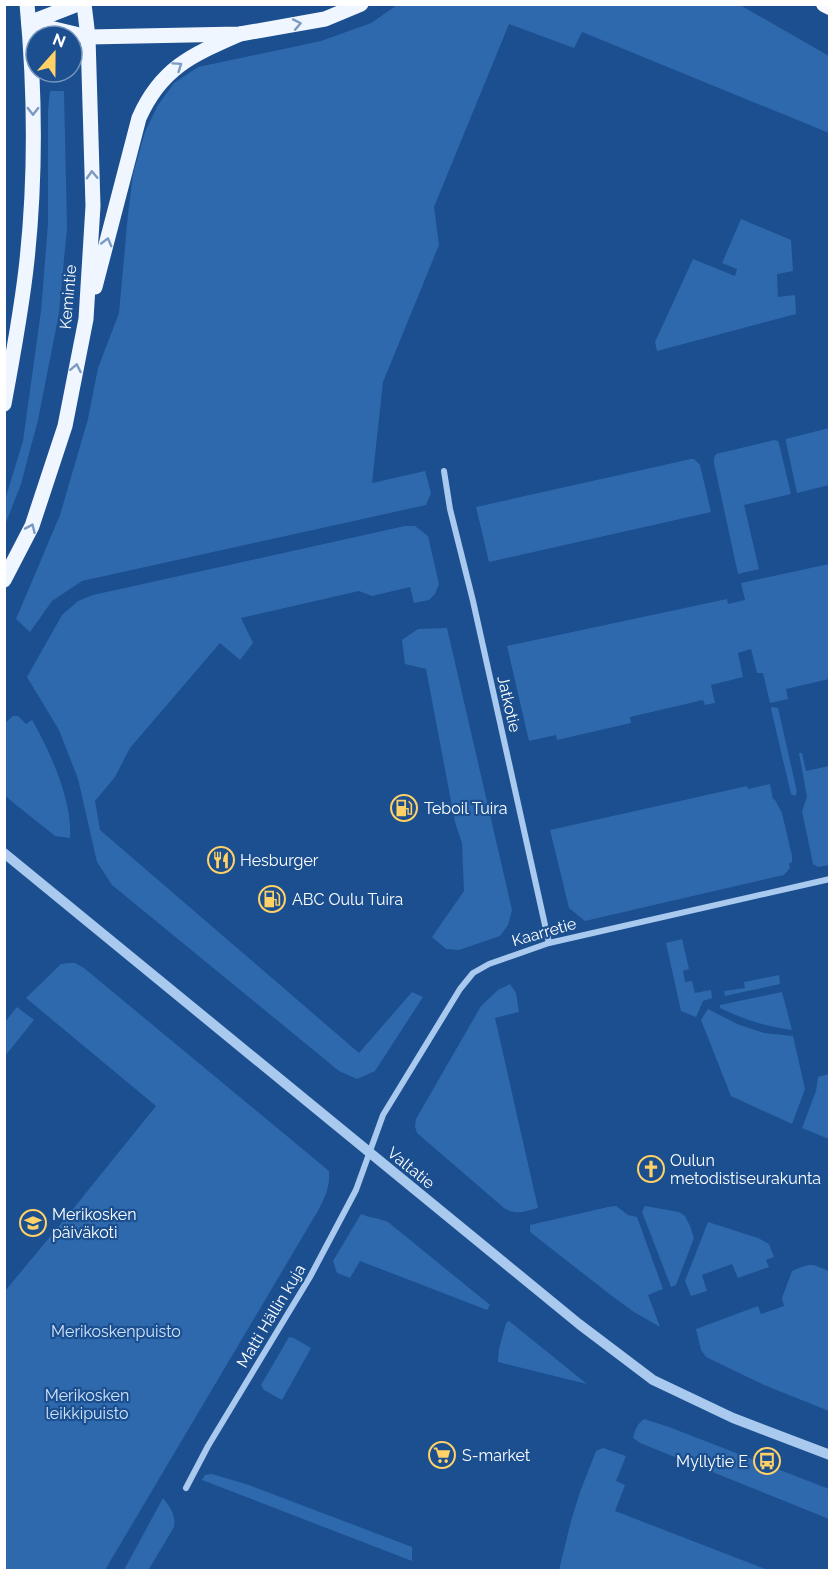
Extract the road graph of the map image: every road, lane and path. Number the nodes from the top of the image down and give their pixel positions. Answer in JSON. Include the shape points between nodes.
{"nodes":[{"id":1,"x":27,"y":4,"type":"edge"},
{"id":2,"x":78,"y":4,"type":"edge"},
{"id":3,"x":84,"y":4,"type":"edge"},
{"id":4,"x":361,"y":4,"type":"edge"},
{"id":5,"x":824,"y":4,"type":"edge"},
{"id":6,"x":830,"y":7,"type":"edge"},
{"id":7,"x":29,"y":22,"type":"junction"},
{"id":8,"x":240,"y":34,"type":"junction"},
{"id":9,"x":88,"y":37,"type":"junction"},
{"id":10,"x":86,"y":319,"type":"junction"},
{"id":11,"x":4,"y":404,"type":"edge"},
{"id":12,"x":444,"y":471,"type":"dead end"},
{"id":13,"x":4,"y":580,"type":"edge"},
{"id":14,"x":4,"y":853,"type":"edge"},
{"id":15,"x":830,"y":879,"type":"edge"},
{"id":16,"x":549,"y":943,"type":"junction"},
{"id":17,"x":370,"y":1153,"type":"junction"},
{"id":18,"x":830,"y":1455,"type":"edge"},
{"id":19,"x":186,"y":1488,"type":"dead end"}],
"edges":[{"from":1,"to":7,"type":"main road"},
{"from":2,"to":7,"type":"main road"},
{"from":3,"to":9,"type":"main road","name":"Kemintie"},
{"from":8,"to":4,"type":"main road","one_way":true,"via":[[325,19]]},
{"from":5,"to":6,"type":"highway"},
{"from":7,"to":9,"type":"main road"},
{"from":7,"to":11,"type":"main road","one_way":true,"via":[[32,200],[20,314]]},
{"from":8,"to":9,"type":"main road"},
{"from":10,"to":8,"type":"main road","one_way":true,"via":[[146,102],[176,66]]},
{"from":10,"to":9,"type":"main road","name":"Kemintie","one_way":true,"via":[[93,206]]},
{"from":13,"to":10,"type":"main road","name":"Kemintie","one_way":true,"via":[[32,526],[65,426]]},
{"from":12,"to":16,"type":"street","name":"Jatkotie"},
{"from":14,"to":17,"type":"street","name":"Valtatie"},
{"from":15,"to":16,"type":"street","name":"Kaarretie"},
{"from":16,"to":17,"type":"street","name":"Kaarretie","via":[[473,973],[383,1114]]},
{"from":17,"to":18,"type":"street","name":"Valtatie","via":[[653,1380],[733,1418]]},
{"from":17,"to":19,"type":"street","name":"Matti Hällin kuja","via":[[356,1190],[310,1277]]}]}
